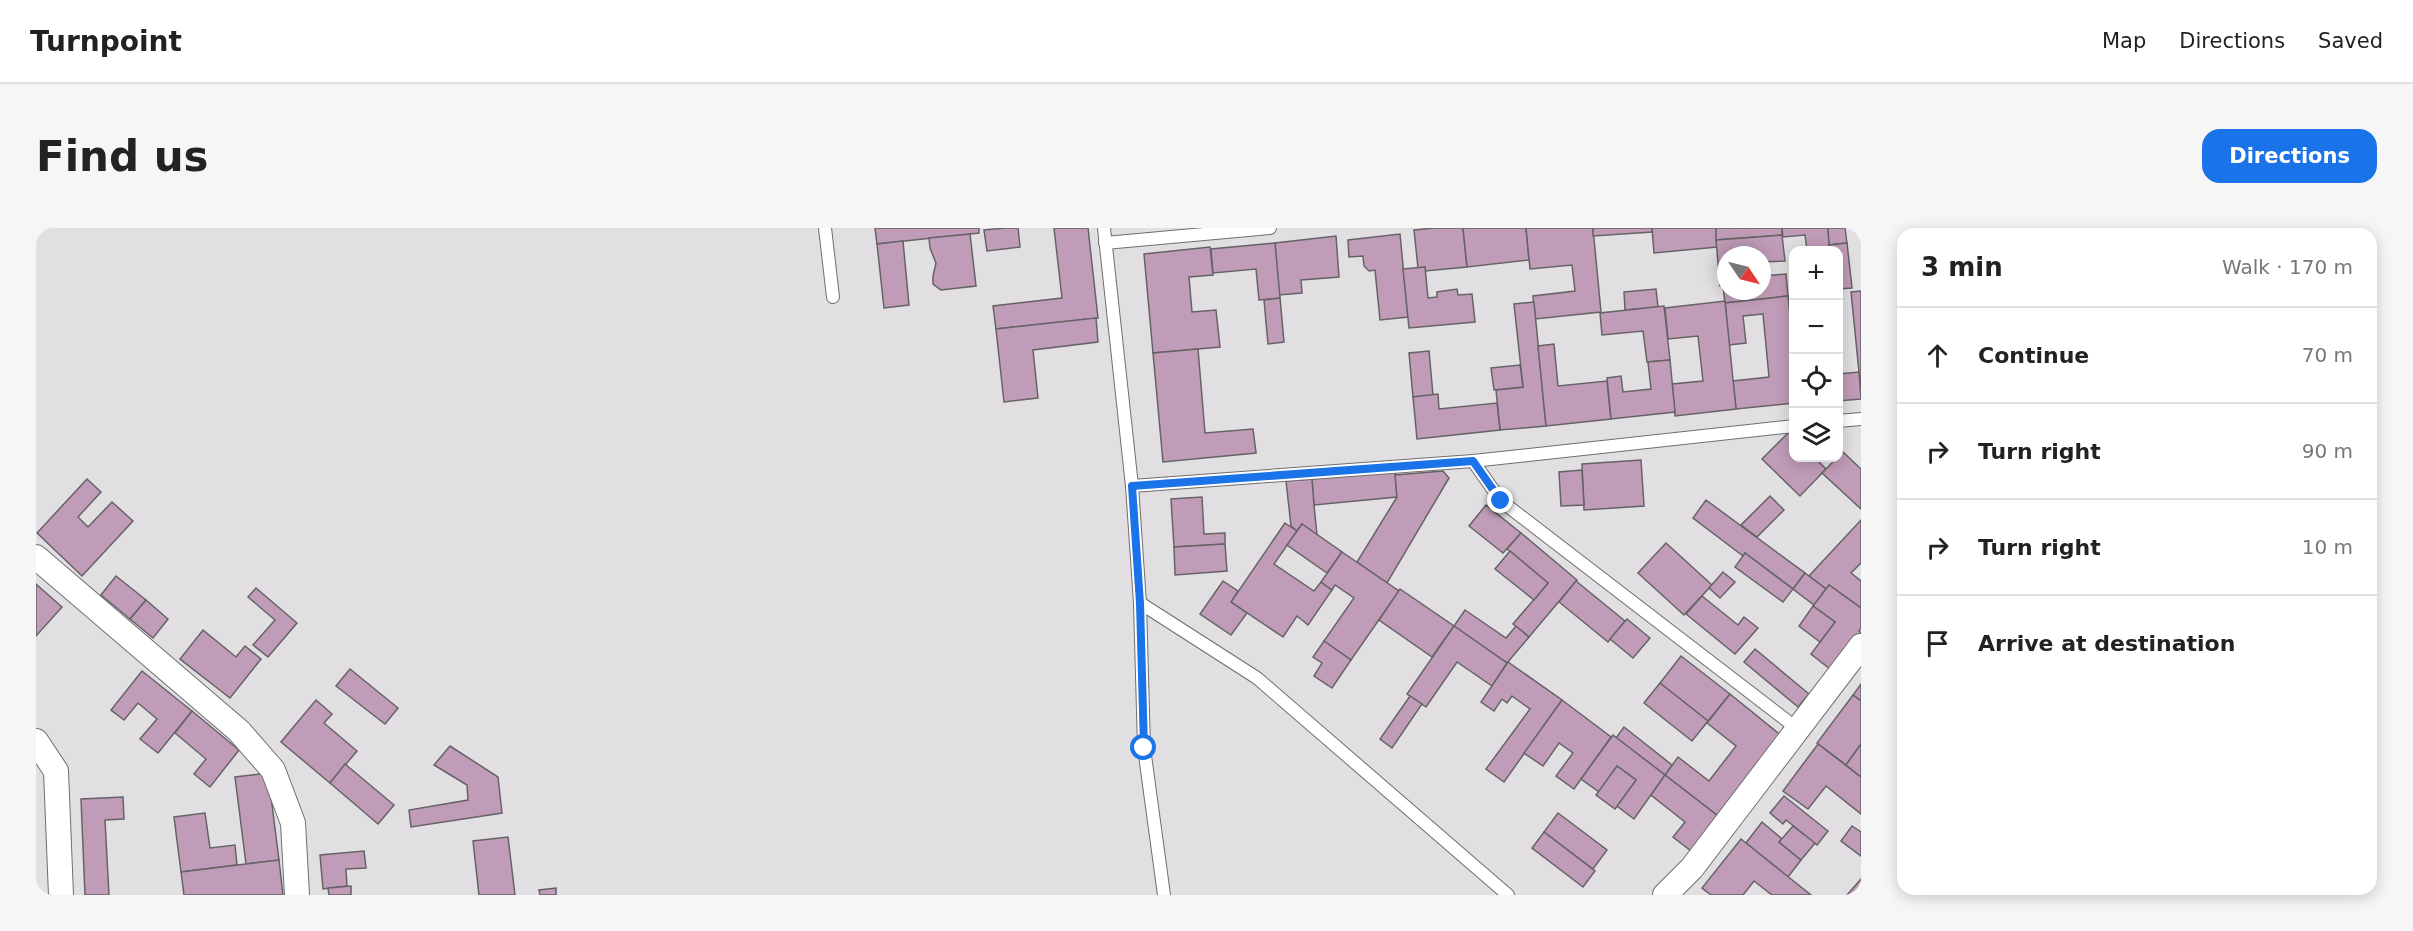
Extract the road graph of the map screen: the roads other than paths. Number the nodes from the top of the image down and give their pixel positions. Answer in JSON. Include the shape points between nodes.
{"nodes":[{"id":1,"x":825,"y":228,"type":"edge"},
{"id":2,"x":1104,"y":228,"type":"edge"},
{"id":3,"x":1270,"y":228,"type":"edge"},
{"id":4,"x":1106,"y":243,"type":"junction"},
{"id":5,"x":833,"y":297,"type":"dead end"},
{"id":6,"x":1861,"y":419,"type":"edge"},
{"id":7,"x":1843,"y":421,"type":"edge"},
{"id":8,"x":1789,"y":427,"type":"edge"},
{"id":9,"x":1473,"y":461,"type":"junction"},
{"id":10,"x":1132,"y":486,"type":"junction"},
{"id":11,"x":36,"y":556,"type":"edge"},
{"id":12,"x":1140,"y":603,"type":"junction"},
{"id":13,"x":1861,"y":646,"type":"edge"},
{"id":14,"x":1799,"y":730,"type":"junction"},
{"id":15,"x":36,"y":741,"type":"edge"},
{"id":16,"x":61,"y":895,"type":"edge"},
{"id":17,"x":297,"y":895,"type":"edge"},
{"id":18,"x":1164,"y":895,"type":"edge"},
{"id":19,"x":1508,"y":895,"type":"edge"},
{"id":20,"x":1665,"y":895,"type":"edge"}],
"edges":[{"from":1,"to":5,"type":"lane"},
{"from":2,"to":4,"type":"lane"},
{"from":3,"to":4,"type":"lane"},
{"from":4,"to":10,"type":"lane"},
{"from":6,"to":7,"type":"lane"},
{"from":8,"to":9,"type":"lane"},
{"from":9,"to":10,"type":"lane"},
{"from":9,"to":14,"type":"lane","via":[[1501,501]]},
{"from":10,"to":12,"type":"lane"},
{"from":11,"to":17,"type":"street","via":[[239,731],[273,770],[293,823]]},
{"from":12,"to":18,"type":"lane","via":[[1144,748]]},
{"from":12,"to":19,"type":"lane","via":[[1257,678]]},
{"from":13,"to":14,"type":"street"},
{"from":14,"to":20,"type":"street","via":[[1692,868]]},
{"from":15,"to":16,"type":"street","via":[[56,771]]}]}
